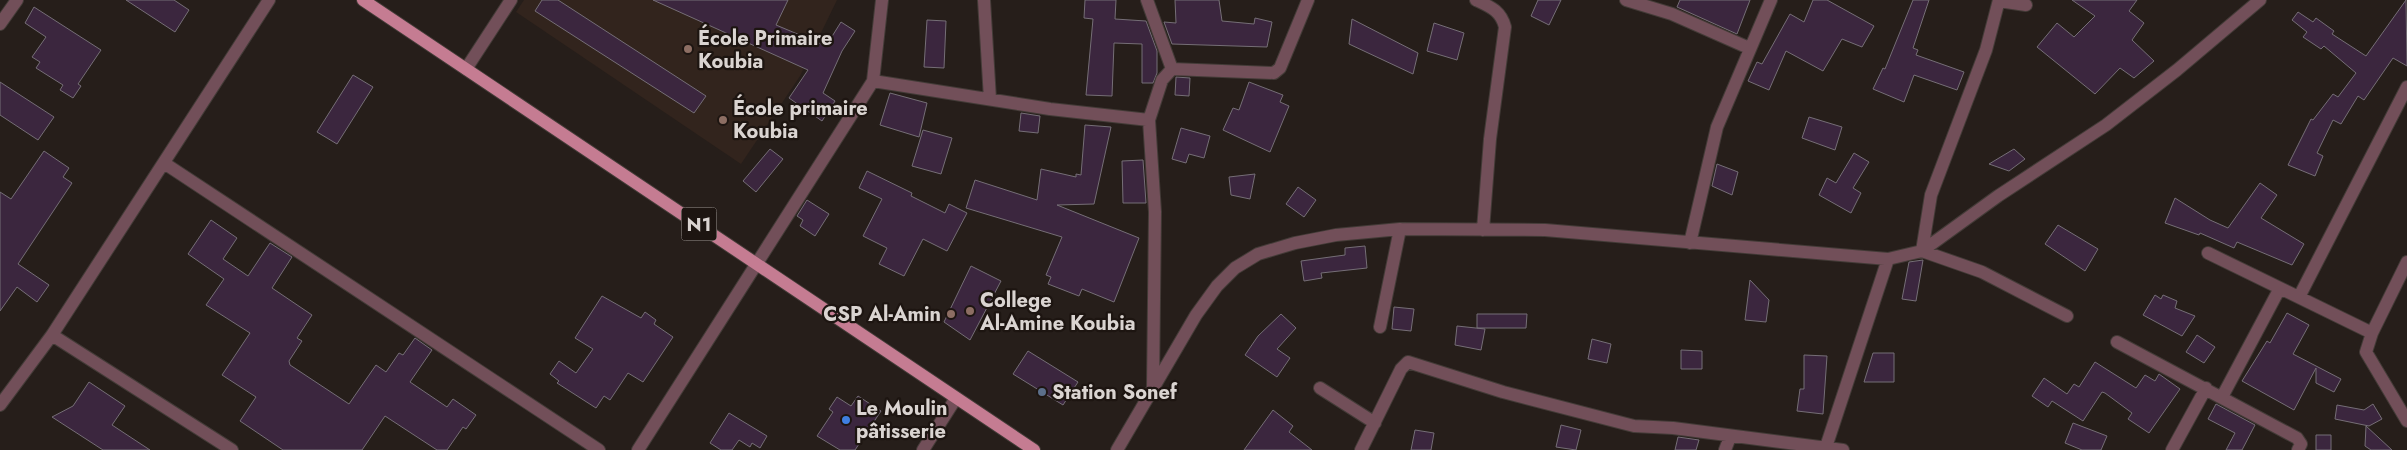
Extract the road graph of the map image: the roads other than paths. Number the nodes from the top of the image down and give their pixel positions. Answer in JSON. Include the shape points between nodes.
{"nodes":[{"id":1,"x":17,"y":0,"type":"edge"},
{"id":2,"x":269,"y":0,"type":"edge"},
{"id":3,"x":363,"y":0,"type":"edge"},
{"id":4,"x":511,"y":0,"type":"edge"},
{"id":5,"x":882,"y":0,"type":"edge"},
{"id":6,"x":984,"y":0,"type":"edge"},
{"id":7,"x":1147,"y":0,"type":"edge"},
{"id":8,"x":1308,"y":0,"type":"edge"},
{"id":9,"x":1476,"y":0,"type":"edge"},
{"id":10,"x":1626,"y":0,"type":"edge"},
{"id":11,"x":1771,"y":0,"type":"edge"},
{"id":12,"x":1999,"y":0,"type":"edge"},
{"id":13,"x":2260,"y":0,"type":"edge"},
{"id":14,"x":2026,"y":5,"type":"dead end"},
{"id":15,"x":0,"y":24,"type":"edge"},
{"id":16,"x":1749,"y":48,"type":"junction"},
{"id":17,"x":466,"y":69,"type":"junction"},
{"id":18,"x":1172,"y":69,"type":"junction"},
{"id":19,"x":873,"y":81,"type":"junction"},
{"id":20,"x":2407,"y":87,"type":"edge"},
{"id":21,"x":990,"y":99,"type":"junction"},
{"id":22,"x":1149,"y":120,"type":"junction"},
{"id":23,"x":164,"y":163,"type":"junction"},
{"id":24,"x":1400,"y":229,"type":"junction"},
{"id":25,"x":1482,"y":230,"type":"junction"},
{"id":26,"x":1690,"y":243,"type":"junction"},
{"id":27,"x":1922,"y":250,"type":"junction"},
{"id":28,"x":2208,"y":253,"type":"dead end"},
{"id":29,"x":1888,"y":259,"type":"junction"},
{"id":30,"x":2407,"y":262,"type":"edge"},
{"id":31,"x":758,"y":264,"type":"junction"},
{"id":32,"x":2404,"y":278,"type":"edge"},
{"id":33,"x":2280,"y":288,"type":"junction"},
{"id":34,"x":2299,"y":297,"type":"junction"},
{"id":35,"x":2067,"y":316,"type":"dead end"},
{"id":36,"x":1380,"y":327,"type":"dead end"},
{"id":37,"x":2372,"y":333,"type":"junction"},
{"id":38,"x":52,"y":335,"type":"junction"},
{"id":39,"x":2118,"y":342,"type":"dead end"},
{"id":40,"x":1153,"y":387,"type":"junction"},
{"id":41,"x":1320,"y":388,"type":"dead end"},
{"id":42,"x":2206,"y":388,"type":"junction"},
{"id":43,"x":2222,"y":397,"type":"junction"},
{"id":44,"x":956,"y":398,"type":"junction"},
{"id":45,"x":0,"y":405,"type":"edge"},
{"id":46,"x":2407,"y":421,"type":"edge"},
{"id":47,"x":1375,"y":423,"type":"junction"},
{"id":48,"x":1730,"y":437,"type":"junction"},
{"id":49,"x":1826,"y":449,"type":"edge"},
{"id":50,"x":232,"y":450,"type":"edge"},
{"id":51,"x":599,"y":450,"type":"edge"},
{"id":52,"x":638,"y":450,"type":"edge"},
{"id":53,"x":923,"y":450,"type":"edge"},
{"id":54,"x":1034,"y":450,"type":"edge"},
{"id":55,"x":1117,"y":450,"type":"edge"},
{"id":56,"x":1361,"y":450,"type":"edge"},
{"id":57,"x":1725,"y":450,"type":"edge"},
{"id":58,"x":1843,"y":450,"type":"edge"},
{"id":59,"x":2172,"y":450,"type":"edge"},
{"id":60,"x":2298,"y":450,"type":"edge"}],
"edges":[{"from":1,"to":15,"type":"street"},
{"from":2,"to":23,"type":"street"},
{"from":3,"to":17,"type":"main road","number":"N1"},
{"from":4,"to":17,"type":"street"},
{"from":5,"to":19,"type":"street"},
{"from":6,"to":21,"type":"street"},
{"from":7,"to":18,"type":"street"},
{"from":8,"to":18,"type":"street","via":[[1280,68],[1274,73]]},
{"from":9,"to":25,"type":"street","via":[[1502,16],[1505,27]]},
{"from":10,"to":16,"type":"street","via":[[1672,14]]},
{"from":11,"to":16,"type":"street"},
{"from":12,"to":14,"type":"street"},
{"from":12,"to":27,"type":"street","via":[[1986,50],[1931,195]]},
{"from":13,"to":27,"type":"street","via":[[2106,125]]},
{"from":16,"to":26,"type":"street","via":[[1717,127]]},
{"from":17,"to":31,"type":"main road","number":"N1"},
{"from":18,"to":22,"type":"street","via":[[1162,80]]},
{"from":19,"to":21,"type":"street"},
{"from":19,"to":31,"type":"street"},
{"from":20,"to":34,"type":"street"},
{"from":21,"to":22,"type":"street"},
{"from":22,"to":40,"type":"street","via":[[1155,212]]},
{"from":23,"to":38,"type":"street"},
{"from":23,"to":51,"type":"street"},
{"from":24,"to":25,"type":"street"},
{"from":24,"to":36,"type":"street"},
{"from":24,"to":40,"type":"street","via":[[1336,235],[1295,243],[1258,254],[1235,268],[1196,315]]},
{"from":25,"to":26,"type":"street","via":[[1545,230]]},
{"from":26,"to":29,"type":"street"},
{"from":27,"to":29,"type":"street"},
{"from":27,"to":35,"type":"street","via":[[1982,272]]},
{"from":28,"to":33,"type":"street"},
{"from":29,"to":49,"type":"street"},
{"from":30,"to":32,"type":"street"},
{"from":31,"to":44,"type":"main road","number":"N1"},
{"from":31,"to":52,"type":"street"},
{"from":32,"to":37,"type":"street"},
{"from":33,"to":34,"type":"street"},
{"from":33,"to":43,"type":"street"},
{"from":34,"to":37,"type":"street"},
{"from":37,"to":46,"type":"street","via":[[2366,356]]},
{"from":38,"to":45,"type":"street"},
{"from":38,"to":50,"type":"street"},
{"from":39,"to":42,"type":"street"},
{"from":40,"to":55,"type":"street"},
{"from":41,"to":47,"type":"street"},
{"from":42,"to":43,"type":"street"},
{"from":42,"to":59,"type":"street"},
{"from":43,"to":60,"type":"street","via":[[2297,438],[2301,444]]},
{"from":44,"to":53,"type":"street"},
{"from":44,"to":54,"type":"main road","number":"N1"},
{"from":47,"to":48,"type":"street","via":[[1401,368],[1408,362],[1503,392],[1634,426]]},
{"from":47,"to":56,"type":"street"},
{"from":48,"to":49,"type":"street"},
{"from":48,"to":57,"type":"street"},
{"from":49,"to":58,"type":"street"}]}
